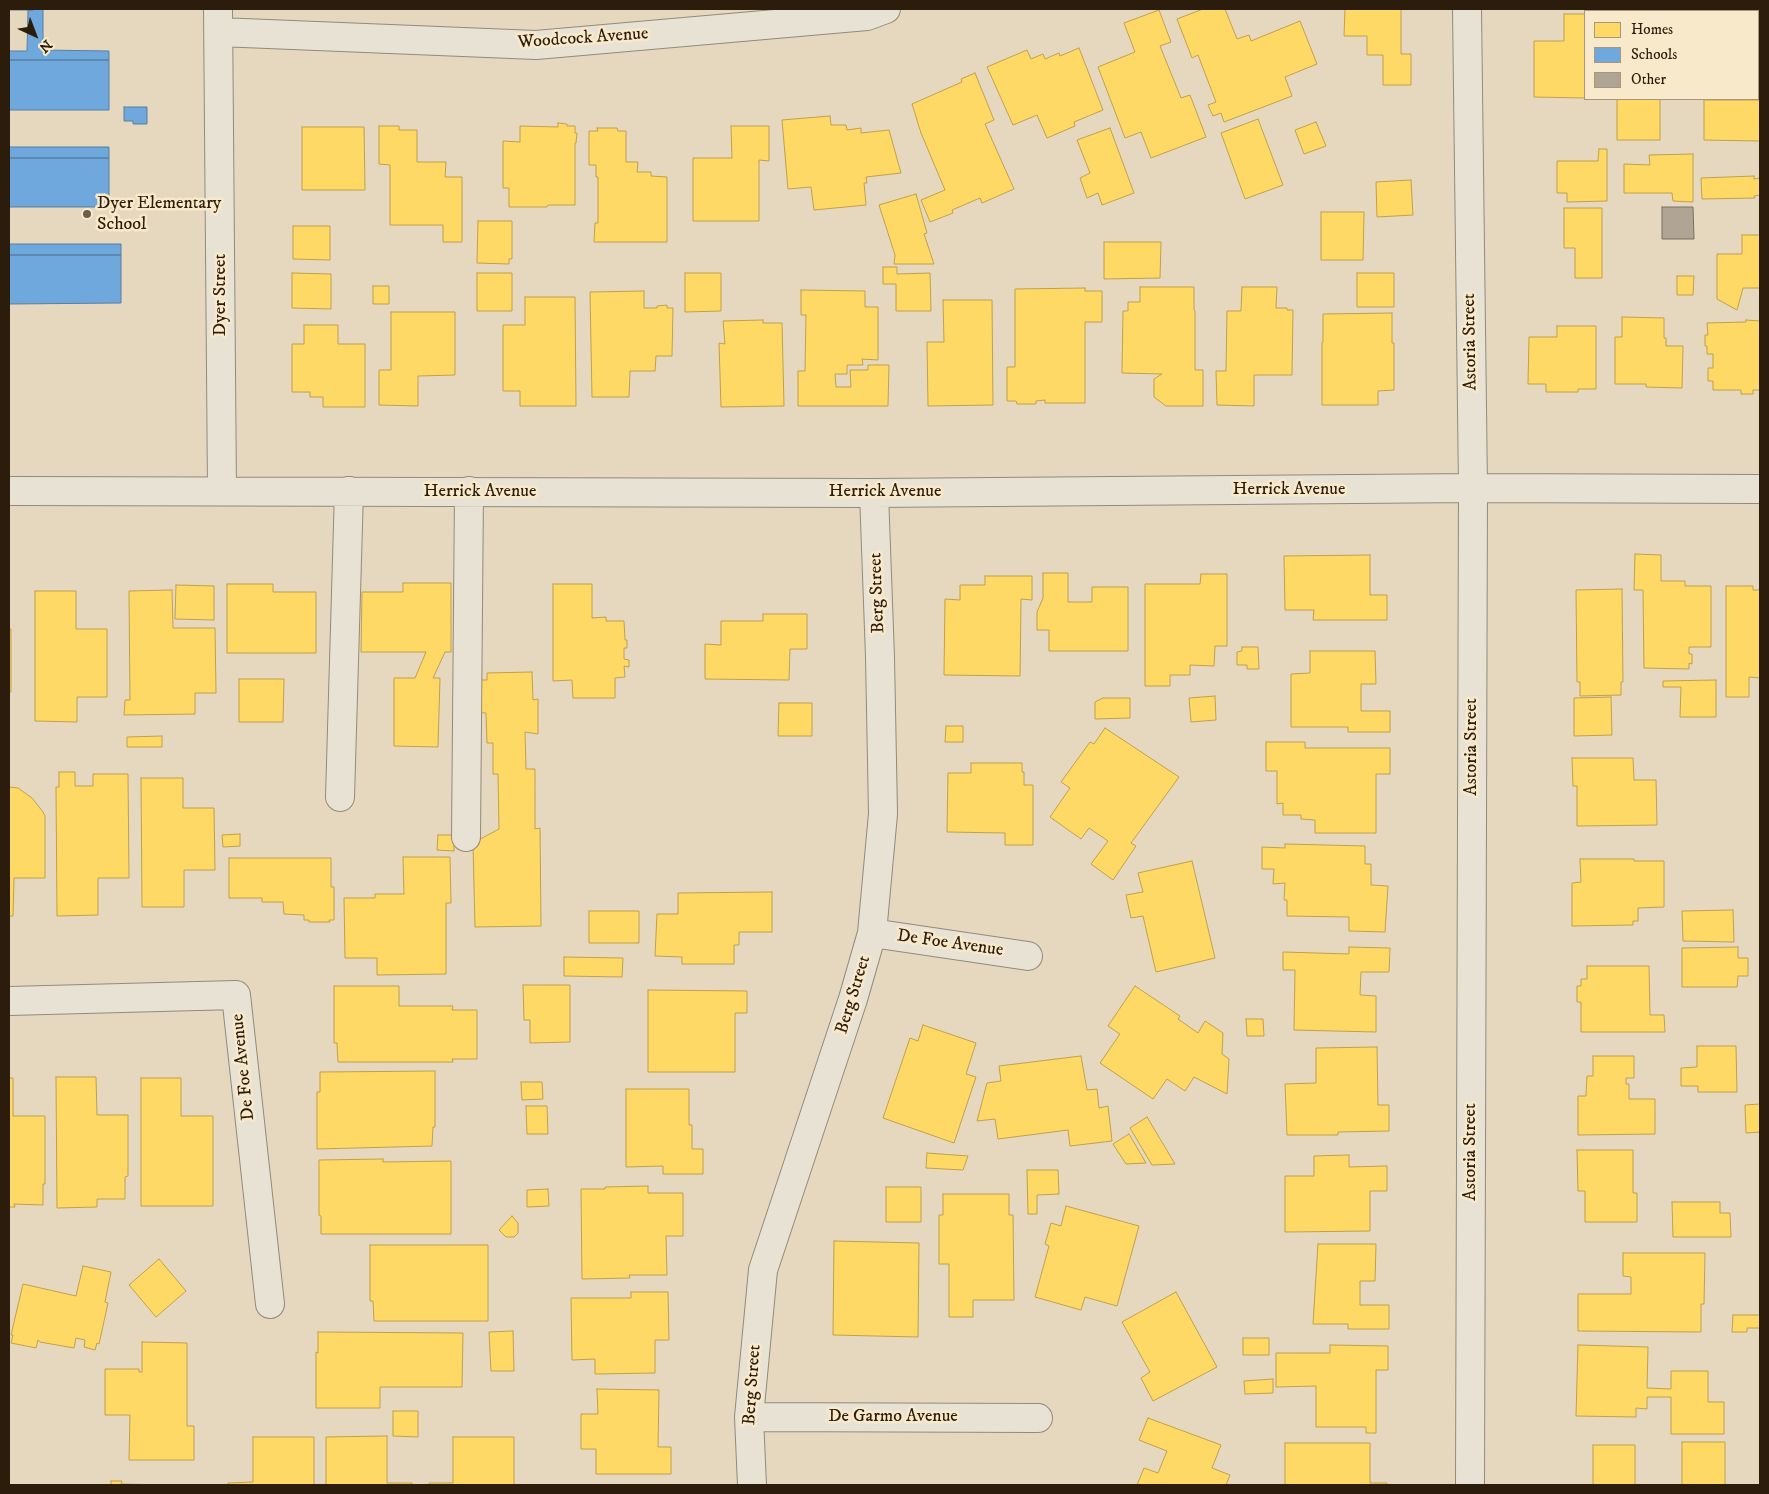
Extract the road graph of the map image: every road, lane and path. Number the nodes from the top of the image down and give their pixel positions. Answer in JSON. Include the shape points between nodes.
{"nodes":[{"id":1,"x":886,"y":9,"type":"edge"},
{"id":2,"x":1467,"y":9,"type":"edge"},
{"id":3,"x":218,"y":20,"type":"edge"},
{"id":4,"x":1473,"y":488,"type":"junction"},
{"id":5,"x":1760,"y":489,"type":"edge"},
{"id":6,"x":9,"y":491,"type":"edge"},
{"id":7,"x":222,"y":491,"type":"junction"},
{"id":8,"x":349,"y":491,"type":"junction"},
{"id":9,"x":469,"y":491,"type":"junction"},
{"id":10,"x":874,"y":493,"type":"junction"},
{"id":11,"x":340,"y":798,"type":"dead end"},
{"id":12,"x":466,"y":837,"type":"dead end"},
{"id":13,"x":872,"y":933,"type":"junction"},
{"id":14,"x":1028,"y":956,"type":"dead end"},
{"id":15,"x":9,"y":1001,"type":"edge"},
{"id":16,"x":270,"y":1304,"type":"dead end"},
{"id":17,"x":749,"y":1417,"type":"junction"},
{"id":18,"x":1038,"y":1418,"type":"dead end"},
{"id":19,"x":752,"y":1485,"type":"edge"},
{"id":20,"x":1470,"y":1485,"type":"edge"}],
"edges":[{"from":1,"to":3,"type":"street","name":"Woodcock Avenue","via":[[867,16],[536,45]]},
{"from":2,"to":4,"type":"street","name":"Astoria Street"},
{"from":3,"to":7,"type":"street","name":"Dyer Street"},
{"from":4,"to":5,"type":"street","name":"Herrick Avenue"},
{"from":4,"to":10,"type":"street","name":"Herrick Avenue"},
{"from":4,"to":20,"type":"street","name":"Astoria Street"},
{"from":6,"to":7,"type":"street","name":"Herrick Avenue"},
{"from":7,"to":8,"type":"street","name":"Herrick Avenue"},
{"from":8,"to":9,"type":"street","name":"Herrick Avenue"},
{"from":8,"to":11,"type":"street"},
{"from":9,"to":10,"type":"street","name":"Herrick Avenue"},
{"from":9,"to":12,"type":"street"},
{"from":10,"to":13,"type":"street","name":"Berg Street","via":[[883,814]]},
{"from":13,"to":14,"type":"street","name":"De Foe Avenue"},
{"from":13,"to":17,"type":"street","name":"Berg Street","via":[[763,1270]]},
{"from":15,"to":16,"type":"street","name":"De Foe Avenue","via":[[236,995]]},
{"from":17,"to":18,"type":"street","name":"De Garmo Avenue"},
{"from":17,"to":19,"type":"street","name":"Berg Street"}]}
